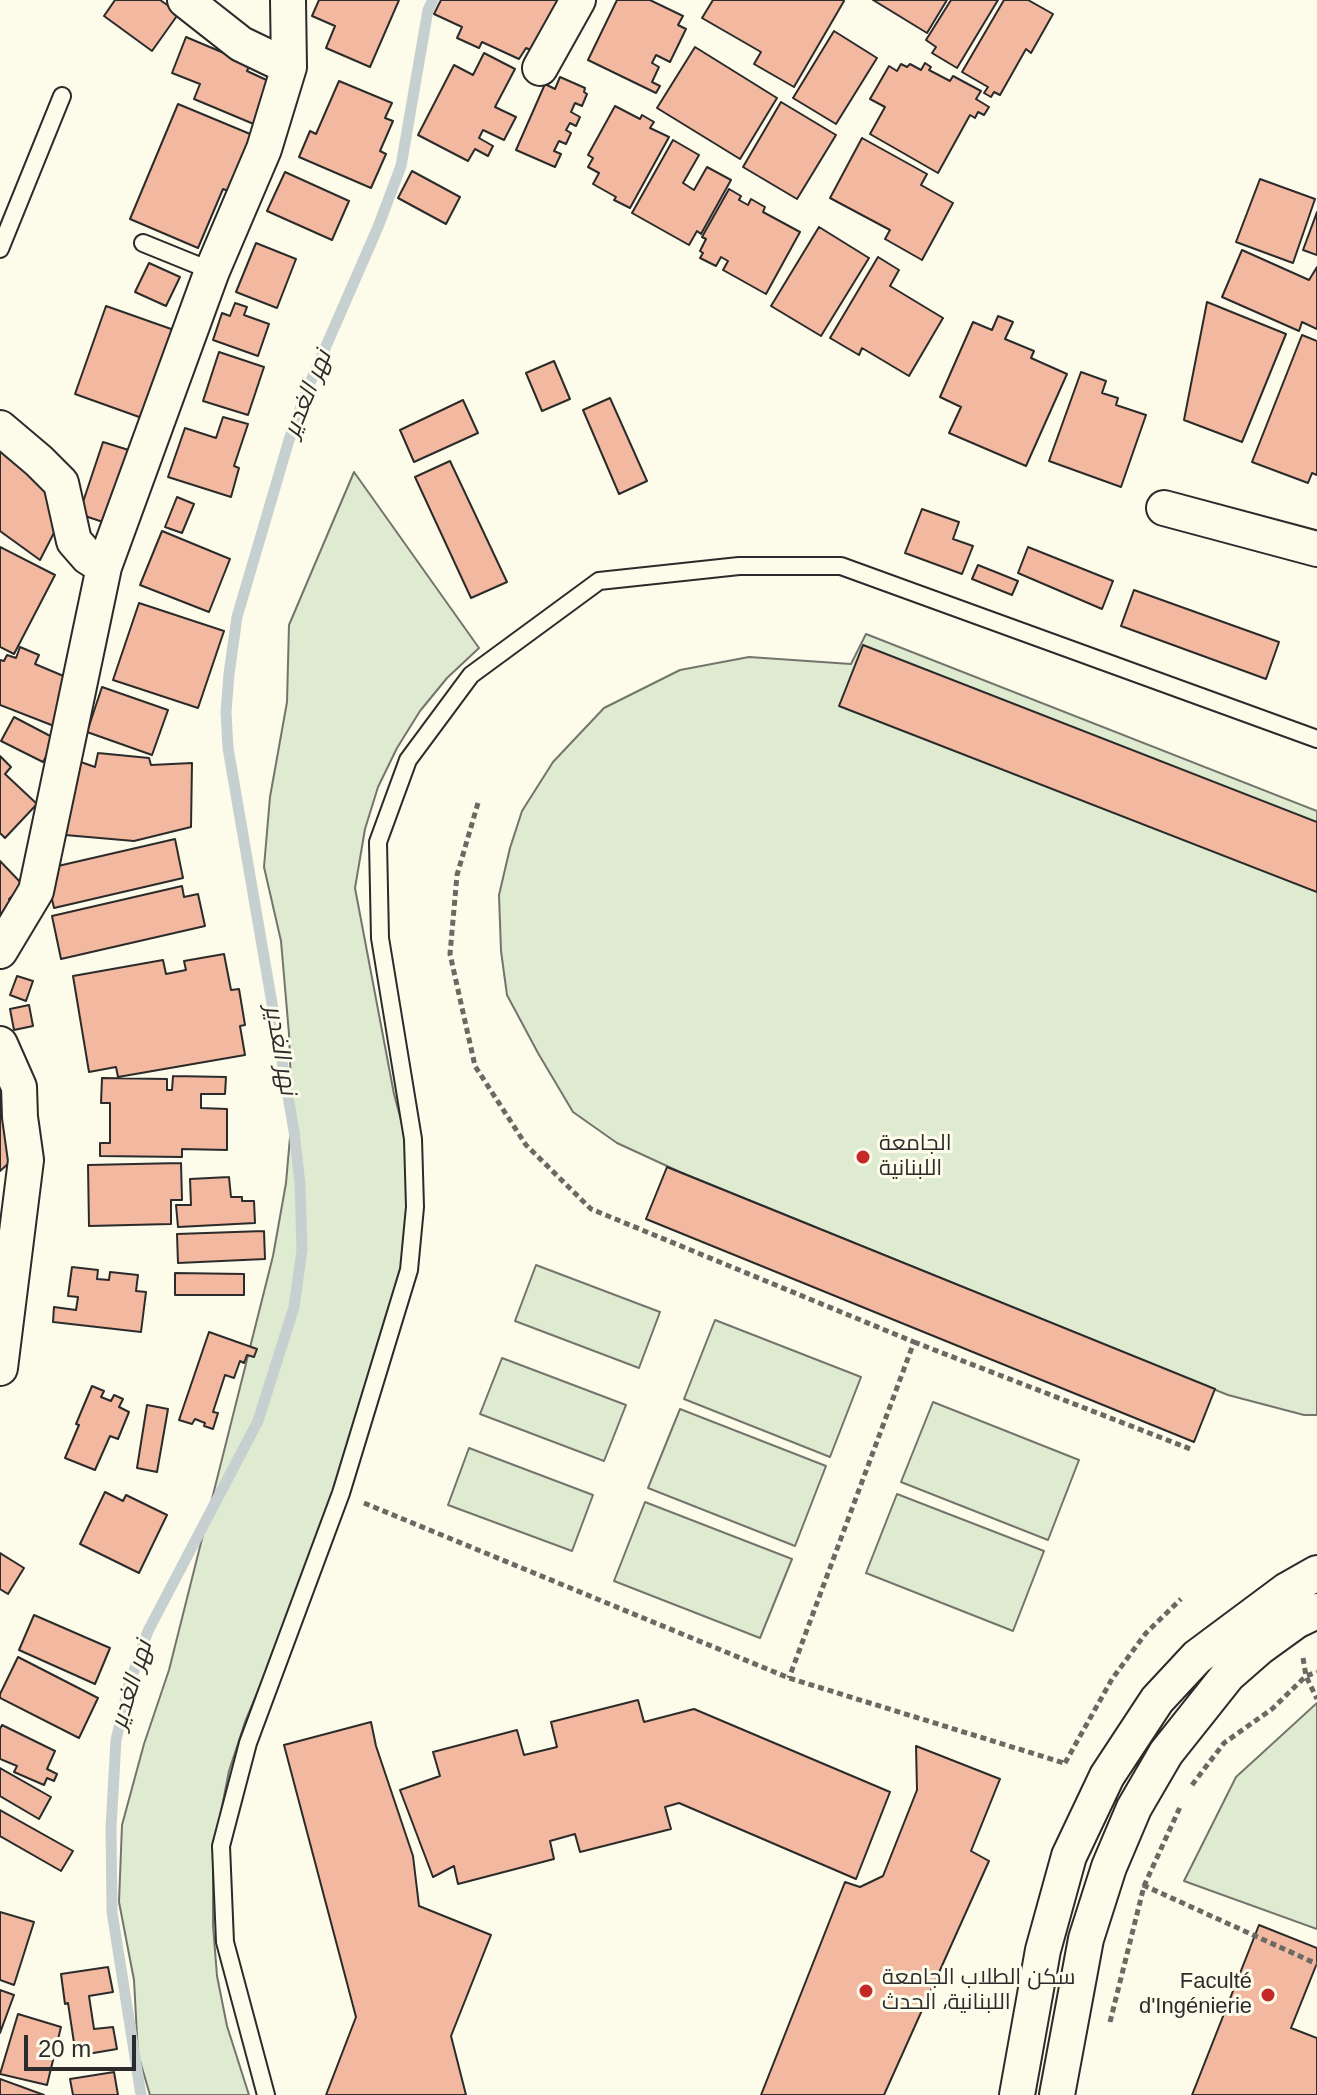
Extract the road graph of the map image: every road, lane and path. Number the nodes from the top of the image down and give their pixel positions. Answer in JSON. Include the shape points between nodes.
{"nodes":[{"id":1,"x":185,"y":0,"type":"edge"},
{"id":2,"x":288,"y":0,"type":"edge"},
{"id":3,"x":578,"y":0,"type":"edge"},
{"id":4,"x":289,"y":67,"type":"junction"},
{"id":5,"x":540,"y":68,"type":"dead end"},
{"id":6,"x":62,"y":96,"type":"dead end"},
{"id":7,"x":143,"y":243,"type":"dead end"},
{"id":8,"x":0,"y":249,"type":"edge"},
{"id":9,"x":212,"y":271,"type":"junction"},
{"id":10,"x":0,"y":428,"type":"edge"},
{"id":11,"x":1164,"y":508,"type":"dead end"},
{"id":12,"x":1317,"y":549,"type":"edge"},
{"id":13,"x":104,"y":567,"type":"junction"},
{"id":14,"x":1317,"y":739,"type":"edge"},
{"id":15,"x":478,"y":803,"type":"dead end"},
{"id":16,"x":0,"y":951,"type":"edge"},
{"id":17,"x":0,"y":1044,"type":"edge"},
{"id":18,"x":914,"y":1342,"type":"junction"},
{"id":19,"x":0,"y":1368,"type":"edge"},
{"id":20,"x":1193,"y":1450,"type":"dead end"},
{"id":21,"x":341,"y":1493,"type":"junction"},
{"id":22,"x":1317,"y":1573,"type":"edge"},
{"id":23,"x":1181,"y":1599,"type":"dead end"},
{"id":24,"x":1317,"y":1611,"type":"edge"},
{"id":25,"x":1317,"y":1672,"type":"edge"},
{"id":26,"x":789,"y":1678,"type":"junction"},
{"id":27,"x":1064,"y":1763,"type":"junction"},
{"id":28,"x":1102,"y":1787,"type":"junction"},
{"id":29,"x":1134,"y":1808,"type":"junction"},
{"id":30,"x":1109,"y":1867,"type":"junction"},
{"id":31,"x":1144,"y":1886,"type":"junction"},
{"id":32,"x":1043,"y":1950,"type":"junction"},
{"id":33,"x":1081,"y":1963,"type":"junction"},
{"id":34,"x":1317,"y":1964,"type":"edge"},
{"id":35,"x":1109,"y":2026,"type":"dead end"},
{"id":36,"x":266,"y":2095,"type":"edge"},
{"id":37,"x":1017,"y":2095,"type":"edge"},
{"id":38,"x":1057,"y":2095,"type":"edge"}],
"edges":[{"from":1,"to":4,"type":"street","via":[[241,44]]},
{"from":2,"to":4,"type":"street"},
{"from":3,"to":5,"type":"street"},
{"from":4,"to":9,"type":"street","via":[[264,149]]},
{"from":6,"to":8,"type":"lane"},
{"from":7,"to":9,"type":"lane"},
{"from":9,"to":13,"type":"street"},
{"from":10,"to":13,"type":"street","via":[[61,483],[74,541]]},
{"from":11,"to":12,"type":"street"},
{"from":13,"to":16,"type":"street","via":[[36,891]]},
{"from":14,"to":21,"type":"lane","via":[[841,566],[739,566],[599,581],[471,675],[408,760],[378,842],[380,938],[413,1139],[415,1207],[409,1270]]},
{"from":15,"to":18,"type":"path","via":[[457,875],[450,954],[475,1066],[526,1145],[591,1209]]},
{"from":17,"to":19,"type":"street","via":[[19,1087],[26,1160]]},
{"from":18,"to":20,"type":"path"},
{"from":18,"to":26,"type":"path"},
{"from":21,"to":26,"type":"path"},
{"from":21,"to":36,"type":"lane","via":[[248,1743],[221,1846],[225,1942]]},
{"from":22,"to":28,"type":"street","via":[[1197,1657],[1157,1700]]},
{"from":23,"to":27,"type":"path","via":[[1146,1633],[1112,1679]]},
{"from":24,"to":29,"type":"street","via":[[1296,1621],[1228,1675],[1166,1753]]},
{"from":25,"to":31,"type":"path","via":[[1224,1743],[1187,1792]]},
{"from":26,"to":27,"type":"path"},
{"from":27,"to":28,"type":"path"},
{"from":28,"to":29,"type":"street"},
{"from":28,"to":32,"type":"street","via":[[1069,1856]]},
{"from":29,"to":30,"type":"street"},
{"from":30,"to":31,"type":"path"},
{"from":30,"to":33,"type":"street"},
{"from":31,"to":34,"type":"path"},
{"from":31,"to":35,"type":"path"},
{"from":32,"to":33,"type":"street"},
{"from":32,"to":37,"type":"street"},
{"from":33,"to":38,"type":"street"}]}
